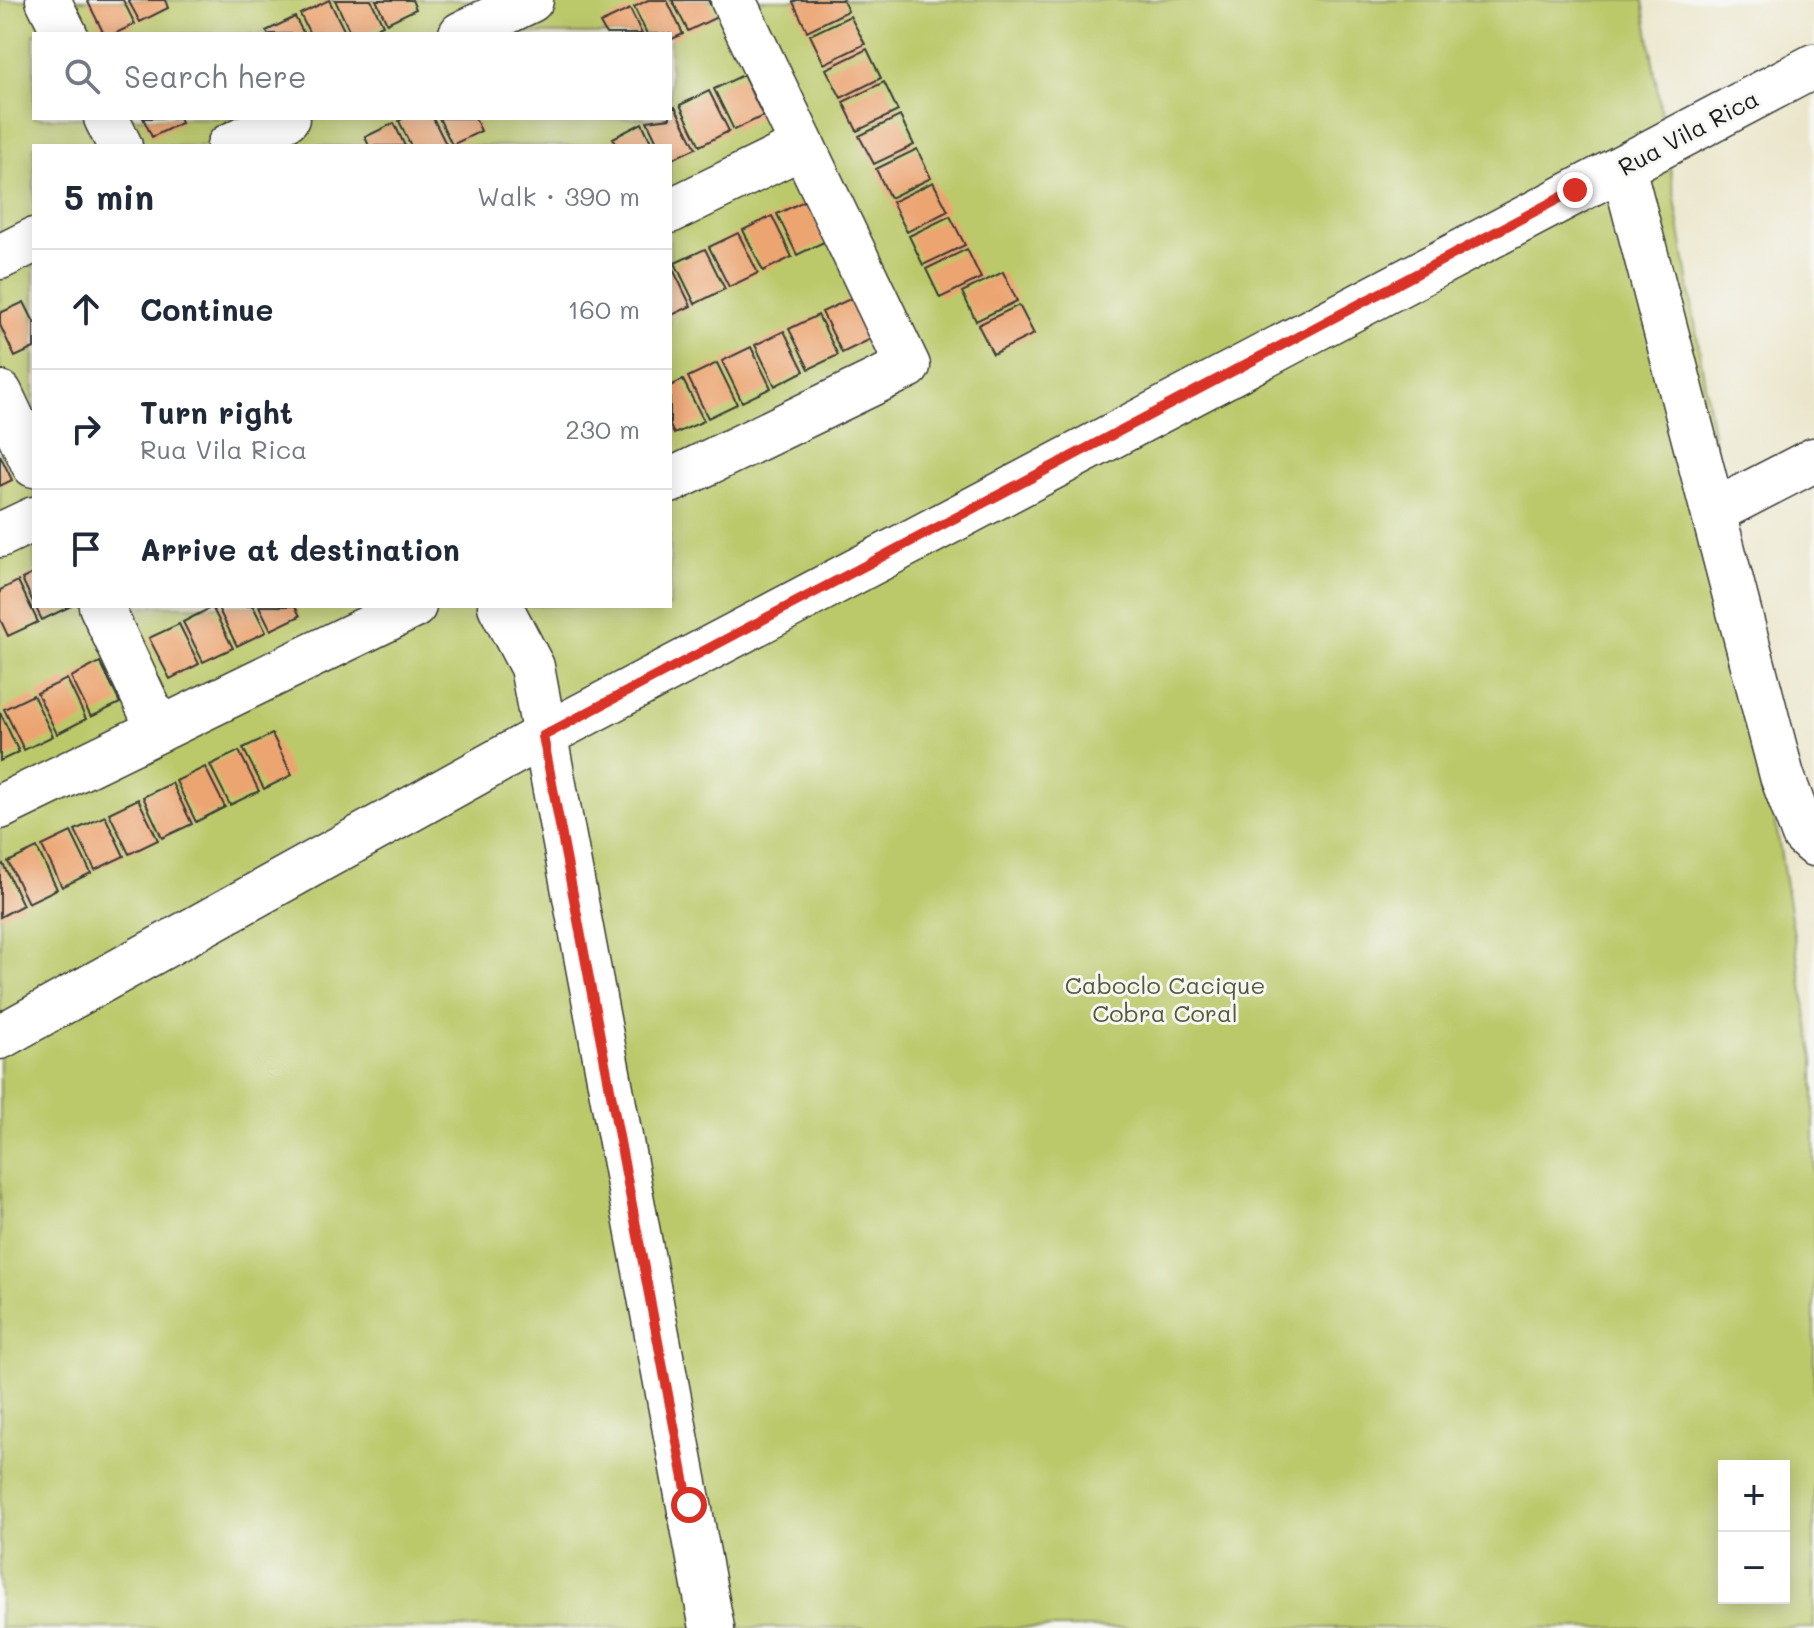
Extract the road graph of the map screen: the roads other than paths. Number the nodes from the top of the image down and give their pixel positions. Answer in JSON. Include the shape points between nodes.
{"nodes":[{"id":1,"x":48,"y":0,"type":"edge"},
{"id":2,"x":531,"y":0,"type":"edge"},
{"id":3,"x":733,"y":0,"type":"edge"},
{"id":4,"x":64,"y":32,"type":"edge"},
{"id":5,"x":465,"y":32,"type":"edge"},
{"id":6,"x":1814,"y":66,"type":"edge"},
{"id":7,"x":107,"y":120,"type":"edge"},
{"id":8,"x":283,"y":120,"type":"edge"},
{"id":9,"x":119,"y":144,"type":"edge"},
{"id":10,"x":233,"y":144,"type":"edge"},
{"id":11,"x":803,"y":146,"type":"junction"},
{"id":12,"x":1623,"y":167,"type":"junction"},
{"id":13,"x":672,"y":210,"type":"edge"},
{"id":14,"x":32,"y":241,"type":"edge"},
{"id":15,"x":0,"y":257,"type":"edge"},
{"id":16,"x":0,"y":393,"type":"edge"},
{"id":17,"x":1814,"y":460,"type":"edge"},
{"id":18,"x":32,"y":461,"type":"edge"},
{"id":19,"x":672,"y":480,"type":"edge"},
{"id":20,"x":1713,"y":512,"type":"junction"},
{"id":21,"x":32,"y":520,"type":"edge"},
{"id":22,"x":0,"y":535,"type":"edge"},
{"id":23,"x":102,"y":608,"type":"edge"},
{"id":24,"x":410,"y":608,"type":"edge"},
{"id":25,"x":501,"y":608,"type":"edge"},
{"id":26,"x":159,"y":730,"type":"junction"},
{"id":27,"x":543,"y":736,"type":"junction"},
{"id":28,"x":0,"y":807,"type":"edge"},
{"id":29,"x":1814,"y":844,"type":"edge"},
{"id":30,"x":0,"y":1037,"type":"edge"},
{"id":31,"x":712,"y":1628,"type":"edge"}],
"edges":[{"from":1,"to":4,"type":"street"},
{"from":2,"to":5,"type":"street"},
{"from":3,"to":11,"type":"street"},
{"from":6,"to":12,"type":"street","name":"Rua Vila Rica"},
{"from":7,"to":9,"type":"street"},
{"from":8,"to":10,"type":"street"},
{"from":11,"to":13,"type":"street"},
{"from":11,"to":19,"type":"street","via":[[908,366]]},
{"from":12,"to":20,"type":"street"},
{"from":12,"to":27,"type":"street","name":"Rua Vila Rica"},
{"from":14,"to":15,"type":"street"},
{"from":16,"to":18,"type":"street"},
{"from":17,"to":20,"type":"street"},
{"from":20,"to":29,"type":"street","via":[[1782,776],[1804,835]]},
{"from":21,"to":22,"type":"street"},
{"from":23,"to":26,"type":"street"},
{"from":24,"to":26,"type":"street"},
{"from":25,"to":27,"type":"street","via":[[532,667]]},
{"from":26,"to":28,"type":"street"},
{"from":27,"to":30,"type":"street","name":"Rua Vila Rica"},
{"from":27,"to":31,"type":"street"}]}
